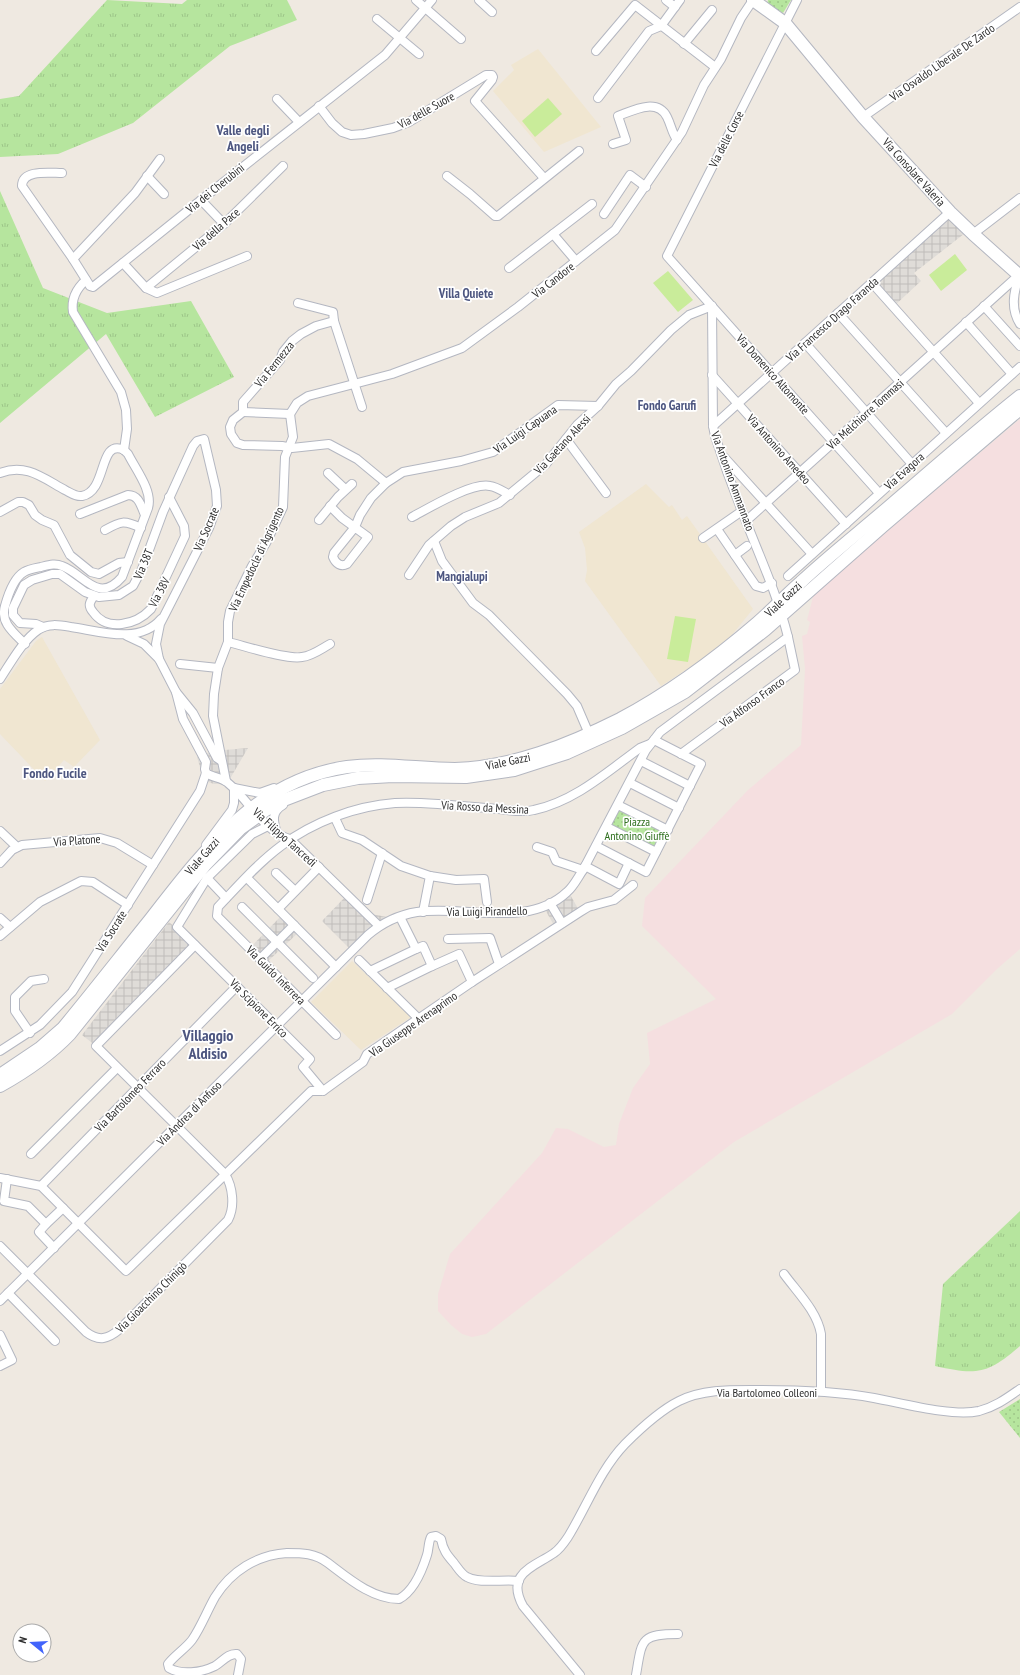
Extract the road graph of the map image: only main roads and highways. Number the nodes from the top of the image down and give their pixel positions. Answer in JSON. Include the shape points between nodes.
{"nodes":[{"id":1,"x":753,"y":0,"type":"edge"},
{"id":2,"x":1020,"y":275,"type":"edge"},
{"id":3,"x":1020,"y":396,"type":"edge"},
{"id":4,"x":1020,"y":409,"type":"edge"},
{"id":5,"x":780,"y":609,"type":"junction"},
{"id":6,"x":255,"y":812,"type":"junction"},
{"id":7,"x":0,"y":1075,"type":"edge"},
{"id":8,"x":0,"y":1086,"type":"edge"}],
"edges":[{"from":1,"to":2,"type":"main road","name":"Via Consolare Valeria","via":[[785,23],[863,117],[950,212]]},
{"from":3,"to":5,"type":"main road","name":"Viale Gazzi","via":[[801,582]]},
{"from":4,"to":5,"type":"main road","name":"Viale Gazzi"},
{"from":5,"to":6,"type":"main road","name":"Viale Gazzi","via":[[758,622],[680,684],[641,708],[589,734],[541,753],[499,764],[453,769],[357,766],[319,773],[291,785]]},
{"from":5,"to":6,"type":"main road","name":"Viale Gazzi","via":[[759,635],[685,692],[622,728],[567,753],[526,767],[488,775],[453,778],[358,778],[323,785]]},
{"from":6,"to":7,"type":"main road","name":"Viale Gazzi","via":[[228,827],[199,857],[63,1028],[40,1048]]},
{"from":6,"to":8,"type":"main road","name":"Viale Gazzi","via":[[206,864],[70,1034],[40,1060]]}]}
